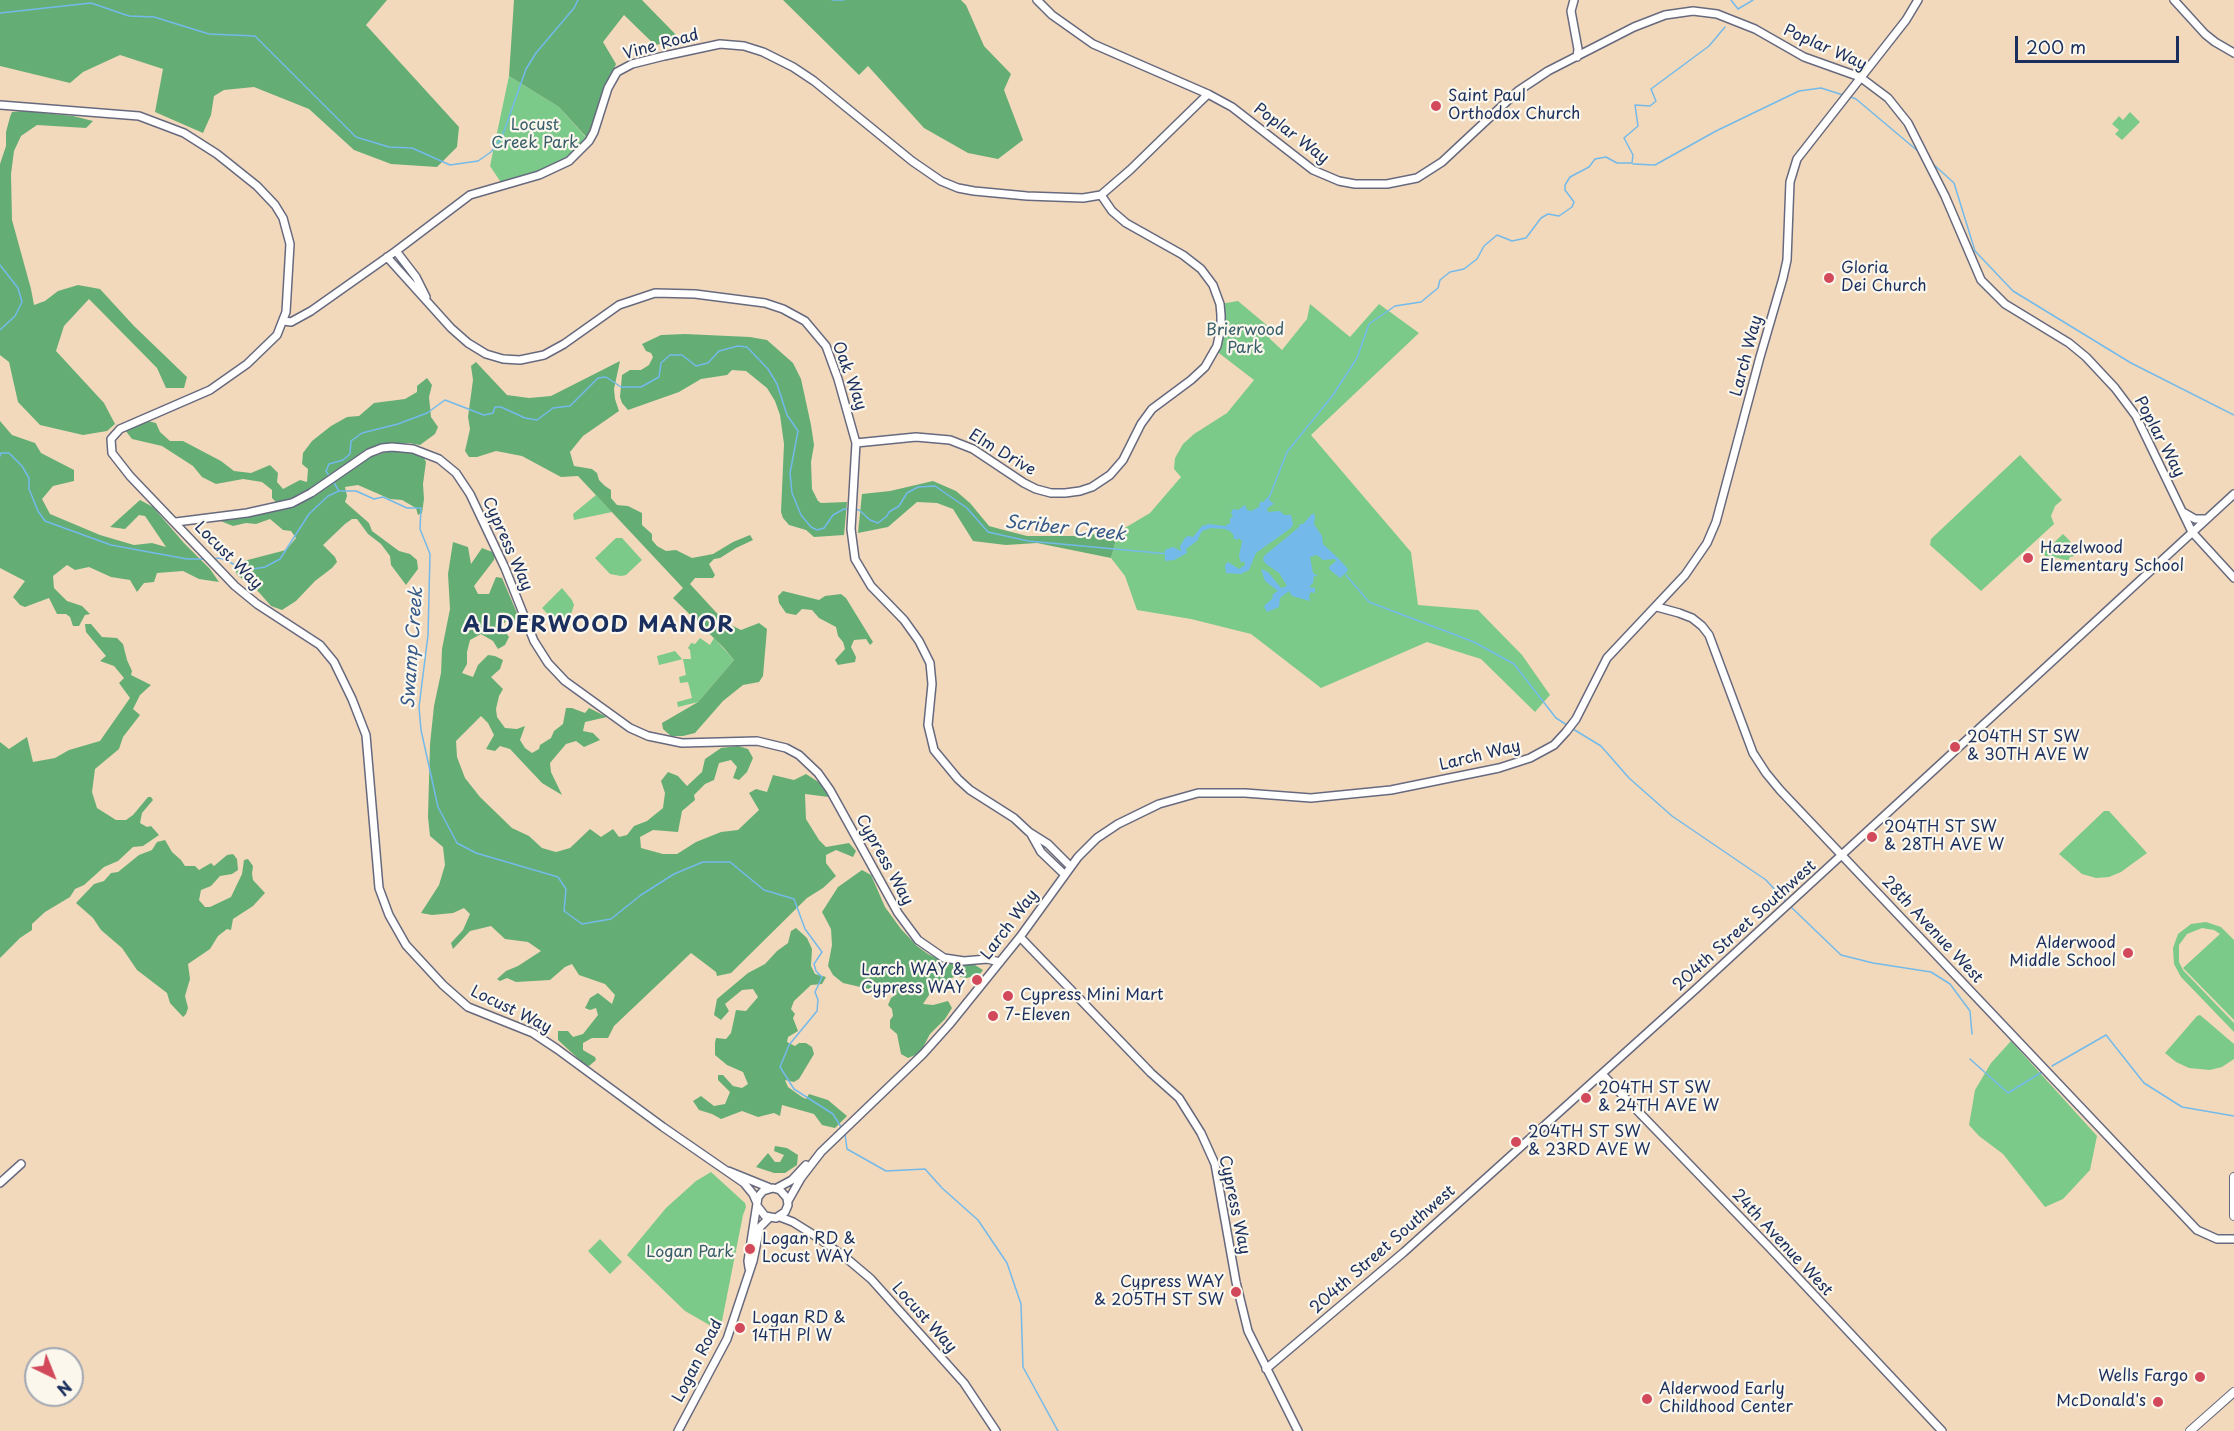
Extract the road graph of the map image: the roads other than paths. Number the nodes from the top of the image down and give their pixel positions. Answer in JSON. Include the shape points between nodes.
{"nodes":[{"id":1,"x":1037,"y":0,"type":"edge"},
{"id":2,"x":1574,"y":0,"type":"edge"},
{"id":3,"x":1918,"y":0,"type":"edge"},
{"id":4,"x":2174,"y":0,"type":"edge"},
{"id":5,"x":2234,"y":53,"type":"edge"},
{"id":6,"x":1577,"y":57,"type":"junction"},
{"id":7,"x":1860,"y":77,"type":"junction"},
{"id":8,"x":1208,"y":94,"type":"junction"},
{"id":9,"x":0,"y":105,"type":"edge"},
{"id":10,"x":1101,"y":195,"type":"junction"},
{"id":11,"x":396,"y":251,"type":"junction"},
{"id":12,"x":387,"y":257,"type":"junction"},
{"id":13,"x":428,"y":302,"type":"junction"},
{"id":14,"x":284,"y":321,"type":"junction"},
{"id":15,"x":856,"y":443,"type":"junction"},
{"id":16,"x":2234,"y":494,"type":"edge"},
{"id":17,"x":2182,"y":512,"type":"junction"},
{"id":18,"x":2208,"y":518,"type":"junction"},
{"id":19,"x":176,"y":522,"type":"junction"},
{"id":20,"x":2192,"y":532,"type":"junction"},
{"id":21,"x":2234,"y":578,"type":"edge"},
{"id":22,"x":1657,"y":607,"type":"junction"},
{"id":23,"x":1029,"y":832,"type":"junction"},
{"id":24,"x":1843,"y":856,"type":"junction"},
{"id":25,"x":1070,"y":866,"type":"junction"},
{"id":26,"x":1064,"y":874,"type":"junction"},
{"id":27,"x":1020,"y":937,"type":"junction"},
{"id":28,"x":1000,"y":962,"type":"junction"},
{"id":29,"x":1602,"y":1074,"type":"junction"},
{"id":30,"x":821,"y":1152,"type":"junction"},
{"id":31,"x":21,"y":1164,"type":"dead end"},
{"id":32,"x":726,"y":1170,"type":"junction"},
{"id":33,"x":2234,"y":1177,"type":"edge"},
{"id":34,"x":0,"y":1183,"type":"edge"},
{"id":35,"x":773,"y":1188,"type":"junction"},
{"id":36,"x":788,"y":1203,"type":"junction"},
{"id":37,"x":758,"y":1205,"type":"junction"},
{"id":38,"x":2234,"y":1216,"type":"edge"},
{"id":39,"x":780,"y":1217,"type":"junction"},
{"id":40,"x":769,"y":1218,"type":"junction"},
{"id":41,"x":817,"y":1238,"type":"junction"},
{"id":42,"x":2234,"y":1239,"type":"edge"},
{"id":43,"x":749,"y":1268,"type":"junction"},
{"id":44,"x":1266,"y":1369,"type":"junction"},
{"id":45,"x":2234,"y":1392,"type":"edge"},
{"id":46,"x":678,"y":1431,"type":"edge"},
{"id":47,"x":996,"y":1431,"type":"edge"},
{"id":48,"x":1298,"y":1431,"type":"edge"},
{"id":49,"x":1942,"y":1431,"type":"edge"},
{"id":50,"x":2190,"y":1431,"type":"edge"}],
"edges":[{"from":1,"to":8,"type":"street","name":"Poplar Way","via":[[1093,44]]},
{"from":2,"to":6,"type":"street","via":[[1571,11]]},
{"from":3,"to":7,"type":"street","name":"Larch Way"},
{"from":4,"to":5,"type":"street","via":[[2205,34]]},
{"from":6,"to":7,"type":"street","name":"Poplar Way","via":[[1651,19],[1705,11],[1736,20],[1804,57]]},
{"from":6,"to":8,"type":"street","name":"Poplar Way","via":[[1548,70],[1518,91],[1442,162],[1417,178],[1387,184],[1355,184],[1322,175],[1246,116]]},
{"from":7,"to":17,"type":"street","name":"Poplar Way","via":[[1888,98],[1908,123],[1981,280],[2005,304],[2069,343],[2115,388],[2136,416]]},
{"from":7,"to":22,"type":"street","name":"Larch Way","via":[[1797,159],[1790,182],[1783,278],[1716,522],[1699,557]]},
{"from":8,"to":10,"type":"street"},
{"from":9,"to":14,"type":"street","via":[[139,116],[184,134],[217,154],[266,195],[283,218],[290,244]]},
{"from":10,"to":11,"type":"street","name":"Vine Road","via":[[1027,196],[958,188],[912,161],[793,67],[753,49],[720,44],[624,67],[612,79],[589,141],[569,161],[538,175],[470,195]]},
{"from":10,"to":15,"type":"street","name":"Elm Drive","via":[[1126,223],[1201,269],[1216,293],[1221,315],[1218,342],[1205,367],[1152,409],[1110,476],[1080,491],[1051,493],[1024,483],[973,449],[950,440],[916,437]]},
{"from":11,"to":12,"type":"street","name":"Vine Road"},
{"from":11,"to":13,"type":"street","name":"Oak Way","via":[[416,277]]},
{"from":12,"to":13,"type":"street","name":"Oak Way"},
{"from":12,"to":14,"type":"street","name":"Vine Road","via":[[311,311],[296,320]]},
{"from":13,"to":15,"type":"street","name":"Oak Way","via":[[471,345],[494,357],[511,360],[535,358],[554,350],[619,305],[655,293],[765,303],[805,321],[826,346]]},
{"from":14,"to":19,"type":"street","name":"Locust Way","via":[[273,340],[229,378],[197,397],[125,427],[111,439],[112,453],[118,462]]},
{"from":15,"to":23,"type":"street","name":"Oak Way","via":[[852,545],[859,568],[871,586],[904,620],[927,653],[932,684],[928,725],[934,750],[970,790],[1007,812]]},
{"from":16,"to":18,"type":"street","name":"204th Street Southwest"},
{"from":17,"to":18,"type":"street","via":[[2195,519]]},
{"from":17,"to":20,"type":"street","name":"Poplar Way"},
{"from":18,"to":20,"type":"street","name":"204th Street Southwest"},
{"from":19,"to":28,"type":"street","name":"Cypress Way","via":[[283,506],[369,453],[392,447],[423,452],[448,466],[464,483],[505,568],[534,641],[565,681],[630,728],[648,736],[682,743],[757,741],[799,755],[830,790],[898,913],[918,940],[944,958]]},
{"from":19,"to":32,"type":"street","name":"Locust Way","via":[[257,604],[320,645],[334,662],[366,735],[379,888],[406,945],[468,1007],[557,1048]]},
{"from":20,"to":21,"type":"street","name":"Poplar Way"},
{"from":20,"to":24,"type":"street","name":"204th Street Southwest"},
{"from":22,"to":24,"type":"street","name":"28th Avenue West","via":[[1679,613],[1702,626],[1709,635],[1758,762]]},
{"from":22,"to":25,"type":"street","name":"Larch Way","via":[[1607,658],[1566,732],[1530,758],[1391,790],[1311,798],[1213,792],[1188,795],[1119,824],[1097,838]]},
{"from":23,"to":25,"type":"street"},
{"from":23,"to":26,"type":"street","via":[[1041,852]]},
{"from":24,"to":29,"type":"street","name":"204th Street Southwest"},
{"from":24,"to":42,"type":"street","name":"28th Avenue West","via":[[2198,1230],[2217,1239]]},
{"from":25,"to":26,"type":"street","name":"Larch Way"},
{"from":26,"to":27,"type":"street","name":"Larch Way"},
{"from":27,"to":28,"type":"street","name":"Larch Way"},
{"from":27,"to":44,"type":"street","name":"Cypress Way","via":[[1179,1098],[1201,1133],[1215,1164],[1248,1331]]},
{"from":28,"to":30,"type":"street","name":"Larch Way","via":[[923,1054]]},
{"from":29,"to":44,"type":"street","name":"204th Street Southwest","via":[[1404,1252]]},
{"from":29,"to":49,"type":"street","name":"24th Avenue West"},
{"from":30,"to":35,"type":"street","name":"Larch Way","via":[[792,1180]]},
{"from":30,"to":36,"type":"street","name":"Larch Way"},
{"from":31,"to":34,"type":"street"},
{"from":32,"to":35,"type":"street","name":"Locust Way"},
{"from":32,"to":37,"type":"street","name":"Locust Way","via":[[744,1183]]},
{"from":33,"to":38,"type":"main road"},
{"from":35,"to":36,"type":"street","via":[[783,1192]]},
{"from":35,"to":37,"type":"street","via":[[760,1194]]},
{"from":36,"to":39,"type":"street"},
{"from":36,"to":41,"type":"street","name":"Locust Way","via":[[794,1217]]},
{"from":37,"to":40,"type":"street"},
{"from":37,"to":43,"type":"street","name":"Logan Road"},
{"from":39,"to":40,"type":"street"},
{"from":39,"to":41,"type":"street","name":"Locust Way"},
{"from":40,"to":43,"type":"street","name":"Logan Road","via":[[760,1227]]},
{"from":41,"to":47,"type":"street","name":"Locust Way","via":[[871,1279],[964,1383]]},
{"from":43,"to":46,"type":"street","name":"Logan Road","via":[[727,1339]]},
{"from":44,"to":48,"type":"street","name":"Cypress Way"},
{"from":45,"to":50,"type":"main road"}]}
